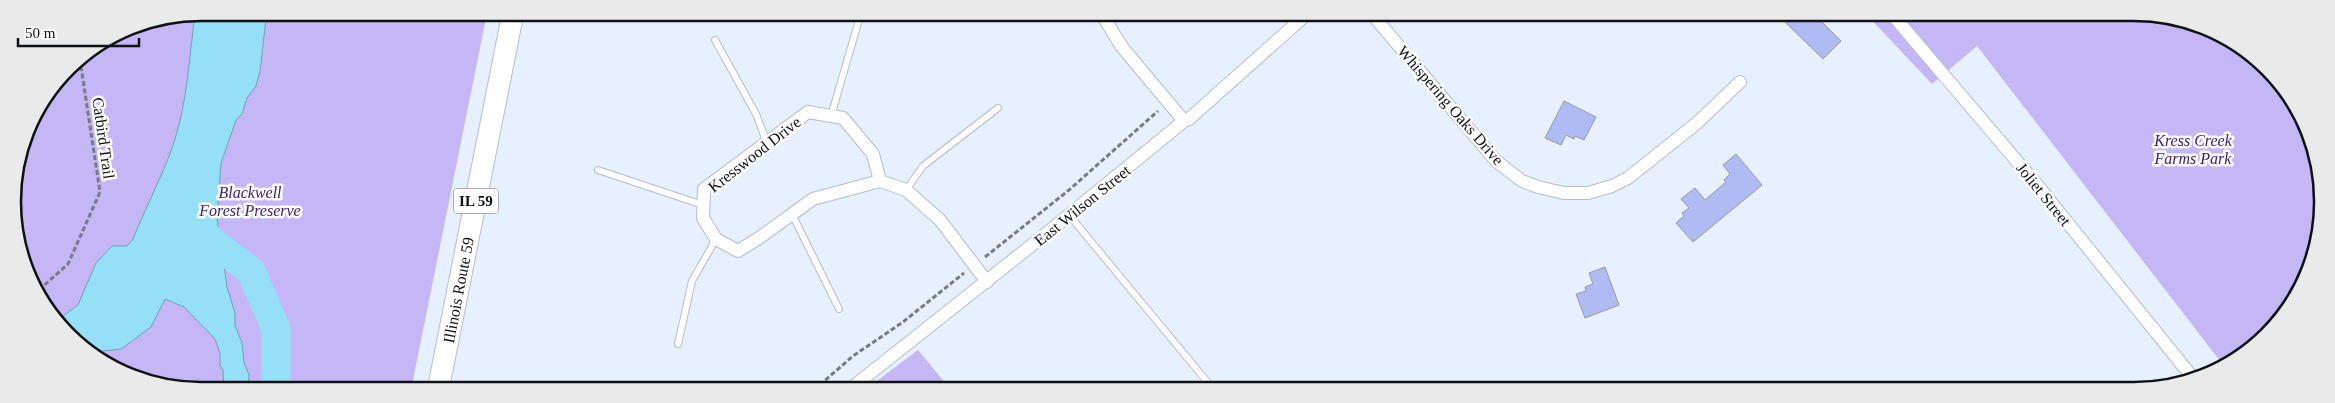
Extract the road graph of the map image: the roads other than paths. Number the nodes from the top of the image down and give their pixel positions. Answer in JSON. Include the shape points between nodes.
{"nodes":[{"id":1,"x":511,"y":21,"type":"edge"},
{"id":2,"x":858,"y":21,"type":"edge"},
{"id":3,"x":1106,"y":21,"type":"edge"},
{"id":4,"x":1299,"y":21,"type":"edge"},
{"id":5,"x":1378,"y":21,"type":"edge"},
{"id":6,"x":1899,"y":21,"type":"edge"},
{"id":7,"x":715,"y":40,"type":"dead end"},
{"id":8,"x":1740,"y":82,"type":"dead end"},
{"id":9,"x":998,"y":108,"type":"dead end"},
{"id":10,"x":831,"y":116,"type":"junction"},
{"id":11,"x":1184,"y":121,"type":"junction"},
{"id":12,"x":767,"y":143,"type":"junction"},
{"id":13,"x":598,"y":170,"type":"dead end"},
{"id":14,"x":880,"y":181,"type":"junction"},
{"id":15,"x":906,"y":190,"type":"junction"},
{"id":16,"x":703,"y":205,"type":"junction"},
{"id":17,"x":792,"y":214,"type":"junction"},
{"id":18,"x":1069,"y":216,"type":"junction"},
{"id":19,"x":716,"y":239,"type":"junction"},
{"id":20,"x":987,"y":282,"type":"junction"},
{"id":21,"x":839,"y":309,"type":"dead end"},
{"id":22,"x":678,"y":344,"type":"dead end"},
{"id":23,"x":2189,"y":373,"type":"edge"},
{"id":24,"x":440,"y":382,"type":"edge"},
{"id":25,"x":859,"y":382,"type":"edge"},
{"id":26,"x":1207,"y":382,"type":"edge"}],
"edges":[{"from":1,"to":24,"type":"main road","name":"Illinois Route 59","number":"IL 59"},
{"from":2,"to":10,"type":"lane"},
{"from":3,"to":11,"type":"street","via":[[1122,47]]},
{"from":4,"to":11,"type":"street","name":"East Wilson Street"},
{"from":5,"to":8,"type":"street","name":"Whispering Oaks Drive","via":[[1496,161],[1522,181],[1564,193],[1588,192],[1628,178],[1697,123]]},
{"from":6,"to":23,"type":"street","name":"Joliet Street"},
{"from":7,"to":12,"type":"lane","via":[[756,114]]},
{"from":9,"to":15,"type":"lane","via":[[924,166]]},
{"from":10,"to":12,"type":"street","name":"Kresswood Drive","via":[[808,112]]},
{"from":10,"to":14,"type":"street","name":"Kresswood Drive","via":[[843,118],[873,154]]},
{"from":11,"to":18,"type":"street","name":"East Wilson Street"},
{"from":12,"to":16,"type":"street","name":"Kresswood Drive","via":[[704,189]]},
{"from":13,"to":16,"type":"lane"},
{"from":14,"to":15,"type":"street"},
{"from":14,"to":17,"type":"street","name":"Kresswood Drive","via":[[812,199]]},
{"from":15,"to":20,"type":"street","via":[[940,220]]},
{"from":16,"to":19,"type":"street","name":"Kresswood Drive","via":[[703,218]]},
{"from":17,"to":19,"type":"street","name":"Kresswood Drive","via":[[738,251]]},
{"from":17,"to":21,"type":"lane"},
{"from":18,"to":20,"type":"street","name":"East Wilson Street"},
{"from":18,"to":26,"type":"lane"},
{"from":19,"to":22,"type":"lane","via":[[692,281]]},
{"from":20,"to":25,"type":"street","name":"East Wilson Street"}]}
